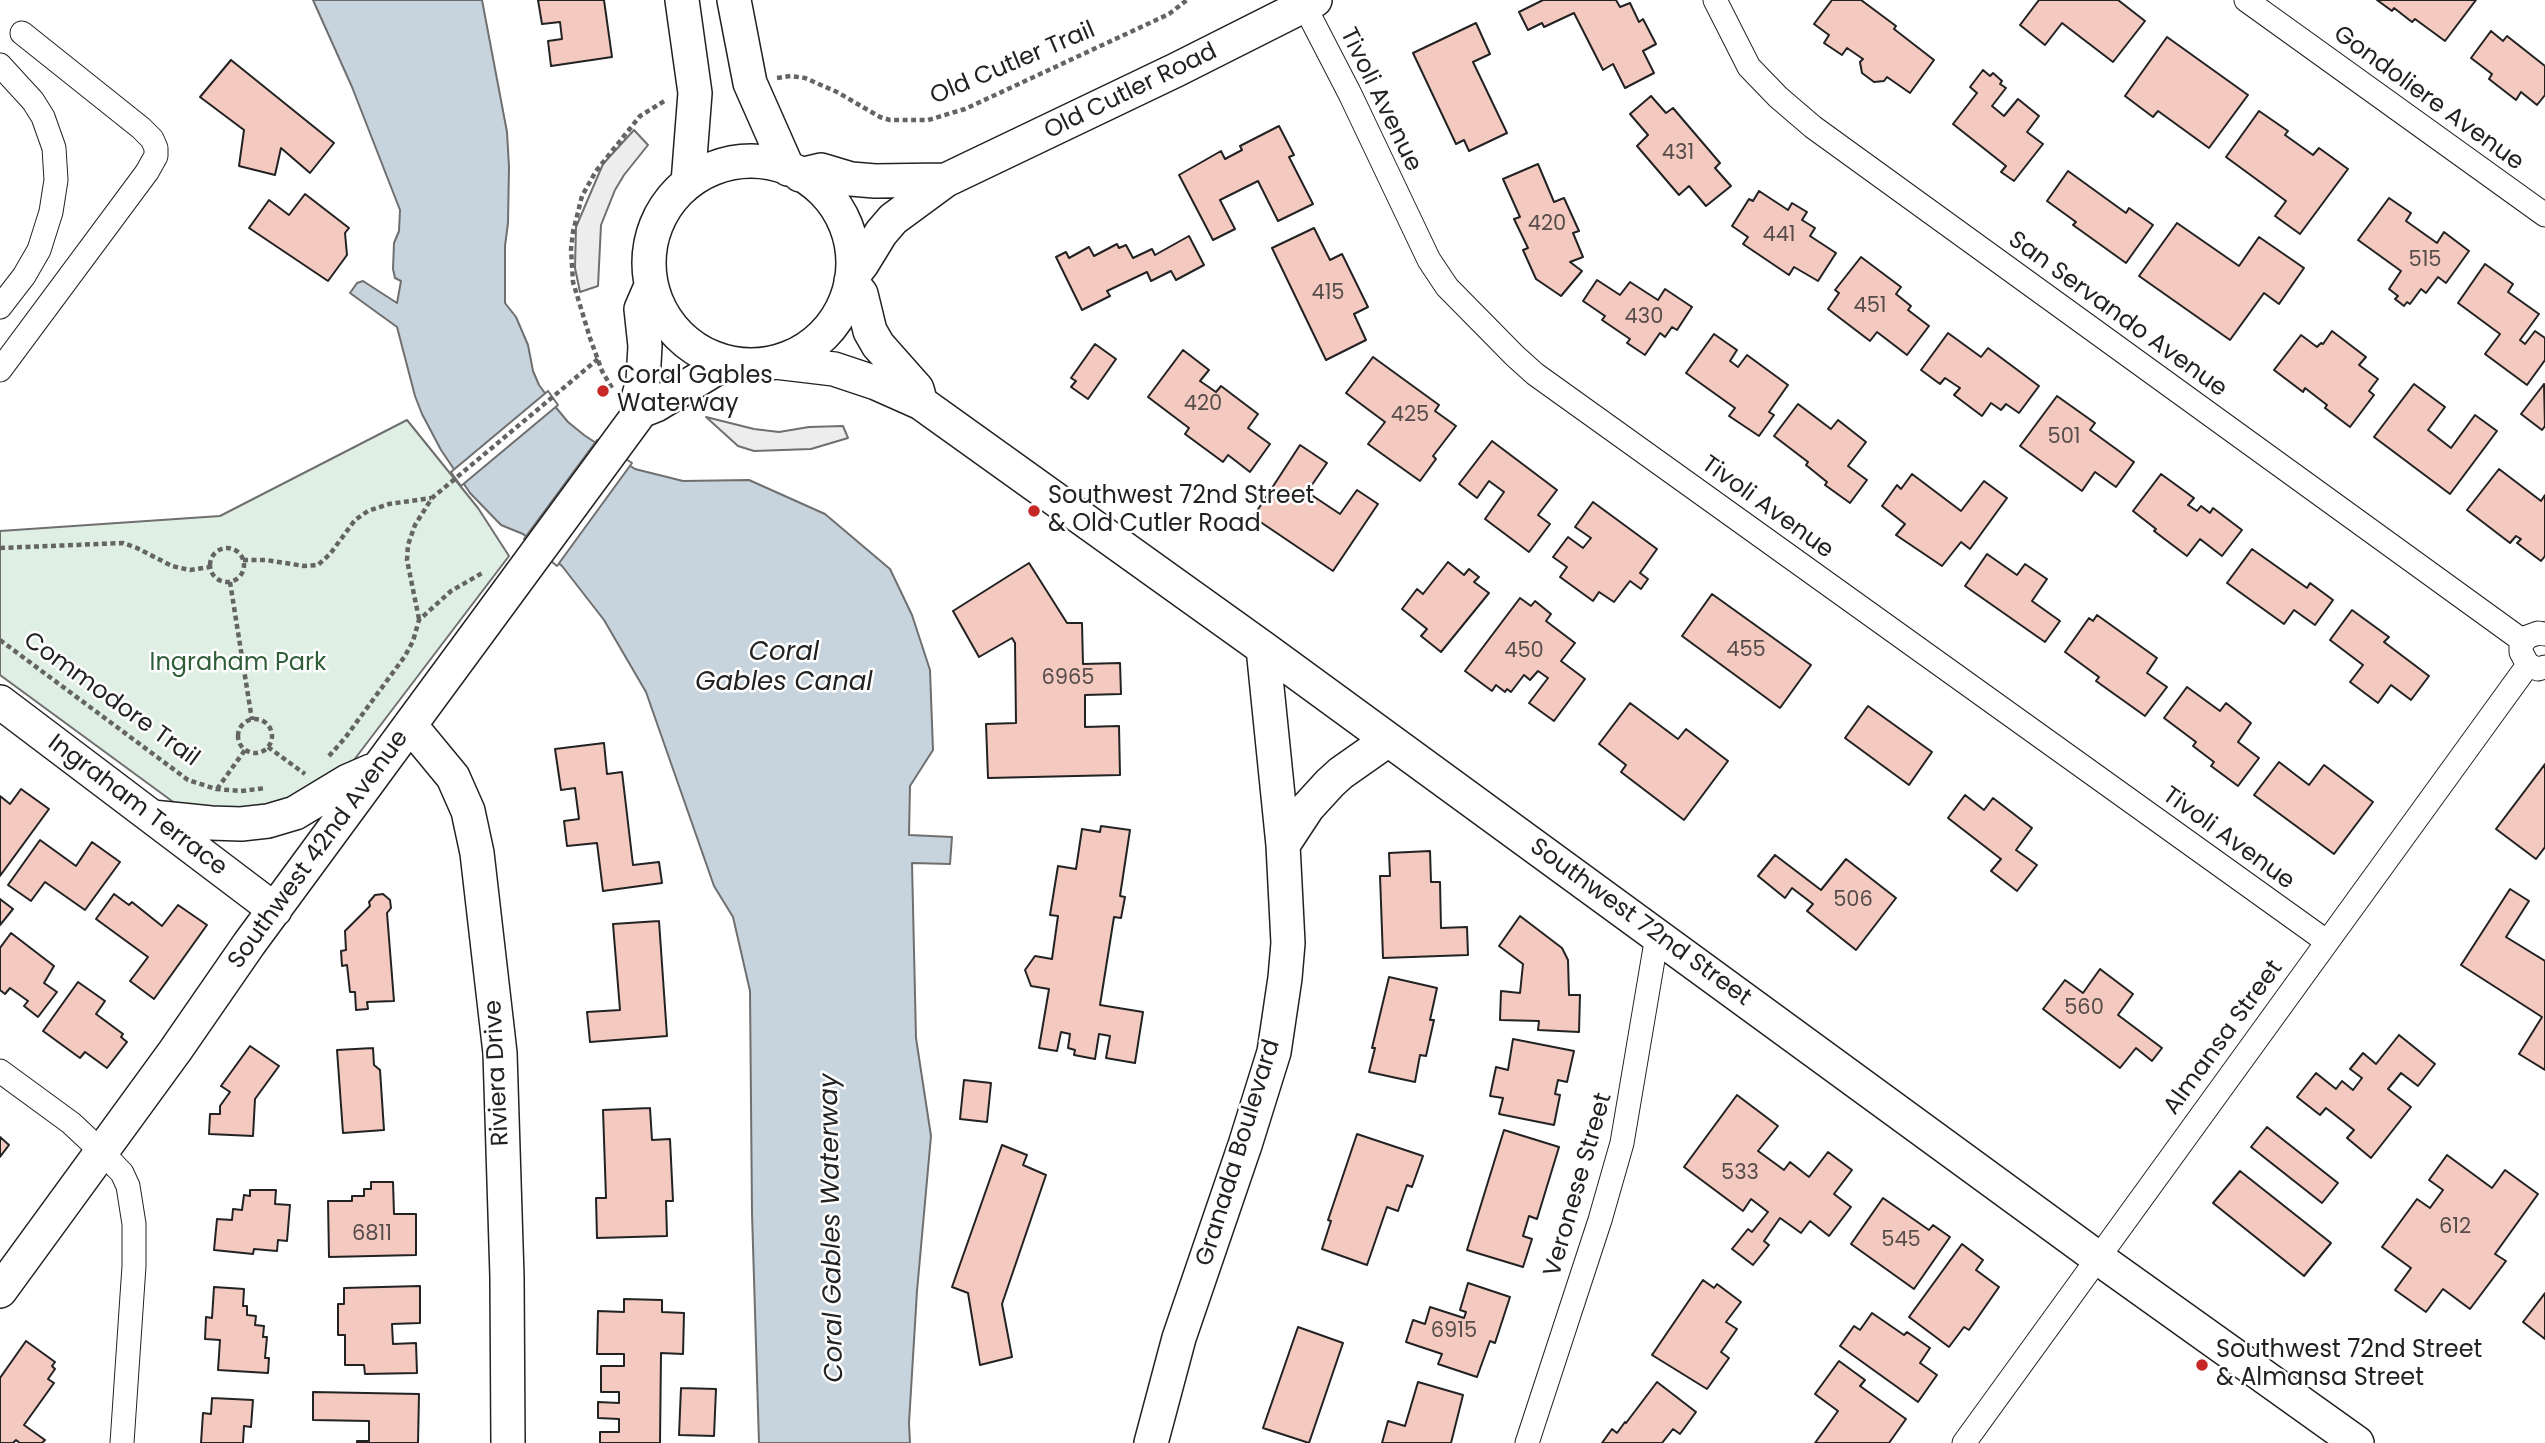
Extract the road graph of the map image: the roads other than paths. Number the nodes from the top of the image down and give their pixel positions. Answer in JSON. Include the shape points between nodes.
{"nodes":[{"id":1,"x":682,"y":0,"type":"edge"},
{"id":2,"x":734,"y":0,"type":"edge"},
{"id":3,"x":1715,"y":0,"type":"edge"},
{"id":4,"x":2246,"y":0,"type":"edge"},
{"id":5,"x":1309,"y":2,"type":"edge"},
{"id":6,"x":22,"y":33,"type":"dead end"},
{"id":7,"x":0,"y":65,"type":"edge"},
{"id":8,"x":794,"y":172,"type":"junction"},
{"id":9,"x":946,"y":180,"type":"junction"},
{"id":10,"x":688,"y":183,"type":"junction"},
{"id":11,"x":2545,"y":215,"type":"edge"},
{"id":12,"x":851,"y":279,"type":"junction"},
{"id":13,"x":651,"y":285,"type":"junction"},
{"id":14,"x":0,"y":307,"type":"edge"},
{"id":15,"x":727,"y":362,"type":"junction"},
{"id":16,"x":775,"y":362,"type":"junction"},
{"id":17,"x":0,"y":370,"type":"edge"},
{"id":18,"x":921,"y":403,"type":"junction"},
{"id":19,"x":626,"y":414,"type":"junction"},
{"id":20,"x":2534,"y":638,"type":"edge"},
{"id":21,"x":1263,"y":648,"type":"junction"},
{"id":22,"x":2537,"y":666,"type":"edge"},
{"id":23,"x":0,"y":702,"type":"edge"},
{"id":24,"x":410,"y":725,"type":"junction"},
{"id":25,"x":1388,"y":740,"type":"junction"},
{"id":26,"x":380,"y":767,"type":"junction"},
{"id":27,"x":152,"y":817,"type":"junction"},
{"id":28,"x":1283,"y":845,"type":"junction"},
{"id":29,"x":275,"y":910,"type":"junction"},
{"id":30,"x":1657,"y":936,"type":"junction"},
{"id":31,"x":2326,"y":941,"type":"junction"},
{"id":32,"x":0,"y":1071,"type":"edge"},
{"id":33,"x":102,"y":1152,"type":"junction"},
{"id":34,"x":2098,"y":1258,"type":"junction"},
{"id":35,"x":0,"y":1291,"type":"edge"},
{"id":36,"x":122,"y":1443,"type":"edge"},
{"id":37,"x":508,"y":1443,"type":"edge"},
{"id":38,"x":1151,"y":1443,"type":"edge"},
{"id":39,"x":1527,"y":1443,"type":"edge"},
{"id":40,"x":1964,"y":1443,"type":"edge"},
{"id":41,"x":2356,"y":1443,"type":"edge"}],
"edges":[{"from":1,"to":10,"type":"main road","via":[[695,93]]},
{"from":2,"to":8,"type":"main road","via":[[750,83]]},
{"from":3,"to":20,"type":"street","name":"San Servando Avenue","via":[[1749,67],[1813,127]]},
{"from":4,"to":11,"type":"street","name":"Gondoliere Avenue"},
{"from":5,"to":9,"type":"main road","name":"Old Cutler Road"},
{"from":5,"to":31,"type":"street","name":"Tivoli Avenue","via":[[1429,260],[1447,287],[1515,356]]},
{"from":6,"to":17,"type":"street","via":[[141,128],[152,139],[156,156]]},
{"from":7,"to":14,"type":"street","via":[[43,117],[54,148],[56,180],[39,250]]},
{"from":8,"to":9,"type":"main road","name":"Old Cutler Road","via":[[821,170],[875,181]]},
{"from":8,"to":10,"type":"main road","via":[[760,162],[739,162]]},
{"from":8,"to":12,"type":"main road","via":[[825,195],[844,222],[852,253]]},
{"from":9,"to":12,"type":"main road","name":"Old Cutler Road","via":[[893,219]]},
{"from":10,"to":13,"type":"main road","via":[[667,204],[657,223],[651,243]]},
{"from":12,"to":16,"type":"main road","via":[[829,328],[805,349]]},
{"from":12,"to":18,"type":"main road","name":"Southwest 72nd Street","via":[[861,295],[870,331],[916,389]]},
{"from":13,"to":15,"type":"main road","via":[[658,306],[684,340]]},
{"from":13,"to":19,"type":"main road","via":[[641,309],[643,381]]},
{"from":15,"to":16,"type":"main road"},
{"from":15,"to":19,"type":"main road","name":"Southwest 42nd Avenue","via":[[656,405]]},
{"from":16,"to":18,"type":"main road","name":"Southwest 72nd Street","via":[[834,369]]},
{"from":18,"to":21,"type":"main road","name":"Southwest 72nd Street"},
{"from":19,"to":24,"type":"main road","name":"Southwest 42nd Avenue","via":[[530,563]]},
{"from":20,"to":22,"type":"street","name":"San Servando Avenue","via":[[2521,652]]},
{"from":21,"to":25,"type":"main road","name":"Southwest 72nd Street"},
{"from":21,"to":28,"type":"main road","name":"Granada Boulevard"},
{"from":22,"to":31,"type":"street","name":"Almansa Street"},
{"from":23,"to":27,"type":"main road","name":"Ingraham Terrace"},
{"from":24,"to":26,"type":"main road","name":"Southwest 42nd Avenue"},
{"from":24,"to":37,"type":"main road","name":"Riviera Drive","via":[[458,787],[477,853],[500,1054]]},
{"from":25,"to":28,"type":"main road","via":[[1319,795]]},
{"from":25,"to":30,"type":"main road","name":"Southwest 72nd Street"},
{"from":26,"to":27,"type":"main road","via":[[310,806],[268,821],[211,823]]},
{"from":26,"to":29,"type":"main road","name":"Southwest 42nd Avenue"},
{"from":27,"to":29,"type":"main road","name":"Ingraham Terrace"},
{"from":28,"to":38,"type":"main road","name":"Granada Boulevard","via":[[1287,943],[1273,1052],[1179,1338]]},
{"from":29,"to":33,"type":"main road","name":"Southwest 42nd Avenue"},
{"from":30,"to":34,"type":"main road","name":"Southwest 72nd Street"},
{"from":30,"to":39,"type":"street","name":"Veronese Street","via":[[1617,1163]]},
{"from":31,"to":34,"type":"street","name":"Almansa Street"},
{"from":32,"to":33,"type":"street"},
{"from":33,"to":35,"type":"main road","name":"Southwest 42nd Avenue"},
{"from":33,"to":36,"type":"street","via":[[126,1181],[134,1224]]},
{"from":34,"to":40,"type":"street","name":"Almansa Street"},
{"from":34,"to":41,"type":"main road","name":"Southwest 72nd Street"}]}
